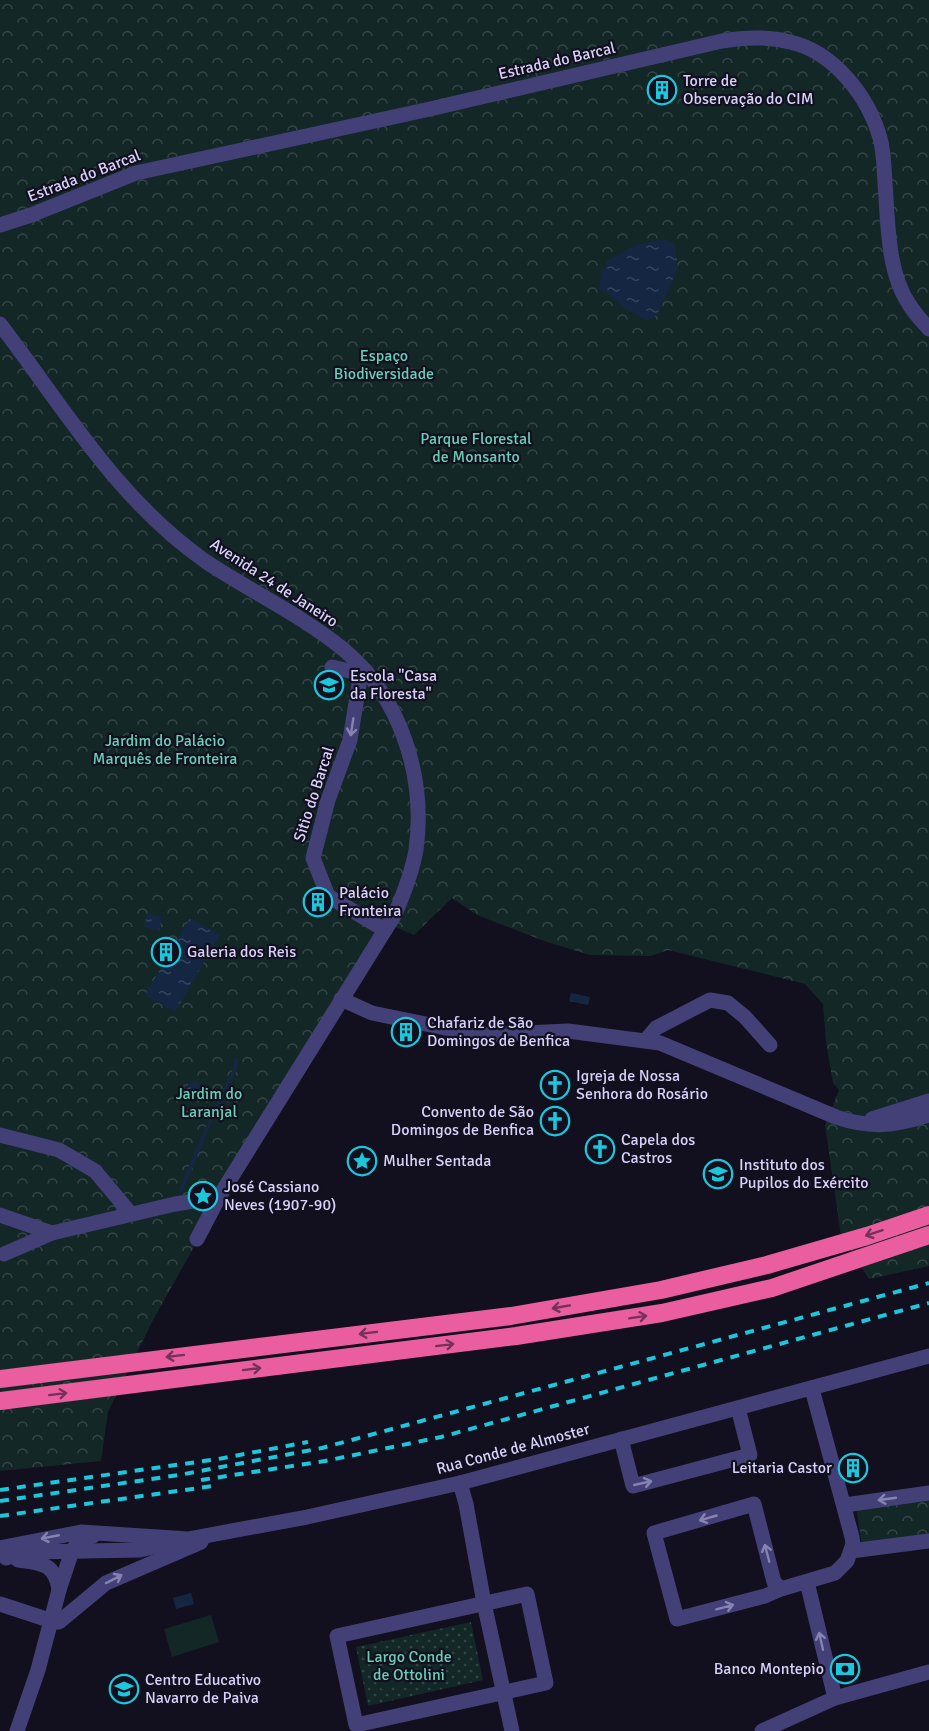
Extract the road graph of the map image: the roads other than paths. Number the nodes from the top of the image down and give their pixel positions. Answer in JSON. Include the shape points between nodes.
{"nodes":[{"id":1,"x":3,"y":226,"type":"edge"},
{"id":2,"x":0,"y":324,"type":"edge"},
{"id":3,"x":929,"y":329,"type":"edge"},
{"id":4,"x":332,"y":667,"type":"dead end"},
{"id":5,"x":363,"y":675,"type":"junction"},
{"id":6,"x":386,"y":930,"type":"junction"},
{"id":7,"x":341,"y":999,"type":"junction"},
{"id":8,"x":646,"y":1040,"type":"junction"},
{"id":9,"x":770,"y":1045,"type":"dead end"},
{"id":10,"x":929,"y":1101,"type":"edge"},
{"id":11,"x":929,"y":1115,"type":"edge"},
{"id":12,"x":858,"y":1124,"type":"junction"},
{"id":13,"x":0,"y":1135,"type":"edge"},
{"id":14,"x":219,"y":1197,"type":"junction"},
{"id":15,"x":131,"y":1214,"type":"junction"},
{"id":16,"x":0,"y":1215,"type":"edge"},
{"id":17,"x":929,"y":1215,"type":"edge"},
{"id":18,"x":52,"y":1233,"type":"junction"},
{"id":19,"x":929,"y":1235,"type":"edge"},
{"id":20,"x":197,"y":1239,"type":"dead end"},
{"id":21,"x":929,"y":1250,"type":"edge"},
{"id":22,"x":4,"y":1254,"type":"dead end"},
{"id":23,"x":873,"y":1256,"type":"junction"},
{"id":24,"x":929,"y":1356,"type":"edge"},
{"id":25,"x":0,"y":1379,"type":"edge"},
{"id":26,"x":812,"y":1389,"type":"junction"},
{"id":27,"x":0,"y":1401,"type":"edge"},
{"id":28,"x":738,"y":1408,"type":"junction"},
{"id":29,"x":621,"y":1439,"type":"junction"},
{"id":30,"x":460,"y":1483,"type":"junction"},
{"id":31,"x":929,"y":1493,"type":"edge"},
{"id":32,"x":844,"y":1505,"type":"junction"},
{"id":33,"x":100,"y":1533,"type":"junction"},
{"id":34,"x":217,"y":1535,"type":"junction"},
{"id":35,"x":188,"y":1539,"type":"junction"},
{"id":36,"x":929,"y":1541,"type":"edge"},
{"id":37,"x":72,"y":1551,"type":"junction"},
{"id":38,"x":851,"y":1551,"type":"junction"},
{"id":39,"x":2,"y":1554,"type":"edge"},
{"id":40,"x":807,"y":1582,"type":"junction"},
{"id":41,"x":781,"y":1589,"type":"junction"},
{"id":42,"x":59,"y":1590,"type":"junction"},
{"id":43,"x":484,"y":1603,"type":"junction"},
{"id":44,"x":0,"y":1604,"type":"edge"},
{"id":45,"x":68,"y":1615,"type":"junction"},
{"id":46,"x":50,"y":1620,"type":"junction"},
{"id":47,"x":38,"y":1670,"type":"junction"},
{"id":48,"x":929,"y":1672,"type":"edge"},
{"id":49,"x":504,"y":1692,"type":"junction"},
{"id":50,"x":835,"y":1698,"type":"junction"},
{"id":51,"x":17,"y":1731,"type":"edge"},
{"id":52,"x":512,"y":1731,"type":"edge"},
{"id":53,"x":762,"y":1731,"type":"edge"}],
"edges":[{"from":1,"to":3,"type":"street","name":"Estrada do Barcal","via":[[136,172],[722,41],[770,38],[808,48],[824,59],[857,89],[870,111],[881,139],[892,260],[908,303]]},
{"from":2,"to":5,"type":"street","name":"Avenida 24 de Janeiro","via":[[95,455],[148,514],[205,561],[341,648]]},
{"from":4,"to":5,"type":"street"},
{"from":5,"to":6,"type":"street","name":"Avenida 24 de Janeiro","via":[[381,692],[400,727],[418,799],[415,852],[408,883]]},
{"from":5,"to":6,"type":"street","name":"Sitio do Barcal","one_way":true,"via":[[350,740],[328,800],[313,858],[328,896]]},
{"from":6,"to":7,"type":"street","name":"Avenida 24 de Janeiro"},
{"from":7,"to":8,"type":"street","via":[[372,1013],[479,1035],[568,1031]]},
{"from":7,"to":14,"type":"street","name":"Avenida 24 de Janeiro"},
{"from":8,"to":9,"type":"street","via":[[656,1028],[710,1000],[728,1003]]},
{"from":8,"to":12,"type":"street"},
{"from":10,"to":12,"type":"street"},
{"from":11,"to":12,"type":"street","via":[[899,1124]]},
{"from":13,"to":15,"type":"street","via":[[59,1150],[96,1171]]},
{"from":14,"to":15,"type":"street"},
{"from":14,"to":20,"type":"street","name":"Avenida 24 de Janeiro"},
{"from":15,"to":18,"type":"street"},
{"from":16,"to":18,"type":"street"},
{"from":17,"to":25,"type":"highway","one_way":true,"via":[[767,1265],[661,1290],[511,1316]]},
{"from":18,"to":22,"type":"street"},
{"from":19,"to":23,"type":"highway"},
{"from":21,"to":23,"type":"highway"},
{"from":27,"to":23,"type":"highway","one_way":true,"via":[[516,1336],[662,1313],[772,1288]]},
{"from":24,"to":26,"type":"street","name":"Rua Conde de Almoster"},
{"from":26,"to":28,"type":"street","name":"Rua Conde de Almoster"},
{"from":26,"to":32,"type":"street"},
{"from":28,"to":29,"type":"street","name":"Rua Conde de Almoster"},
{"from":29,"to":28,"type":"street","one_way":true,"via":[[633,1486],[729,1461],[750,1455]]},
{"from":29,"to":30,"type":"street","name":"Rua Conde de Almoster"},
{"from":30,"to":34,"type":"street","name":"Rua Conde de Almoster"},
{"from":30,"to":43,"type":"street"},
{"from":31,"to":32,"type":"street","one_way":true},
{"from":32,"to":38,"type":"street","via":[[852,1537]]},
{"from":33,"to":35,"type":"street","name":"Rua Conde de Almoster"},
{"from":33,"to":37,"type":"street","via":[[80,1540]]},
{"from":33,"to":39,"type":"street","name":"Rua Conde de Almoster","one_way":true,"via":[[69,1533]]},
{"from":34,"to":35,"type":"street","name":"Rua Conde de Almoster"},
{"from":45,"to":34,"type":"street","one_way":true,"via":[[106,1583]]},
{"from":35,"to":37,"type":"street","via":[[140,1550]]},
{"from":36,"to":38,"type":"street"},
{"from":37,"to":39,"type":"street"},
{"from":37,"to":42,"type":"street"},
{"from":38,"to":40,"type":"street","via":[[835,1573]]},
{"from":39,"to":42,"type":"street","via":[[46,1566],[56,1577]]},
{"from":40,"to":41,"type":"street"},
{"from":50,"to":40,"type":"street","one_way":true},
{"from":41,"to":41,"type":"street","one_way":true,"via":[[774,1582],[754,1504],[654,1533],[677,1619]]},
{"from":42,"to":46,"type":"street"},
{"from":43,"to":49,"type":"street"},
{"from":43,"to":49,"type":"street","via":[[527,1594],[546,1683]]},
{"from":43,"to":49,"type":"street","via":[[337,1636],[356,1725]]},
{"from":44,"to":46,"type":"street"},
{"from":45,"to":46,"type":"street","via":[[59,1622]]},
{"from":45,"to":47,"type":"street"},
{"from":46,"to":47,"type":"street"},
{"from":47,"to":51,"type":"street"},
{"from":48,"to":50,"type":"street"},
{"from":49,"to":52,"type":"street"},
{"from":50,"to":53,"type":"street"}]}
